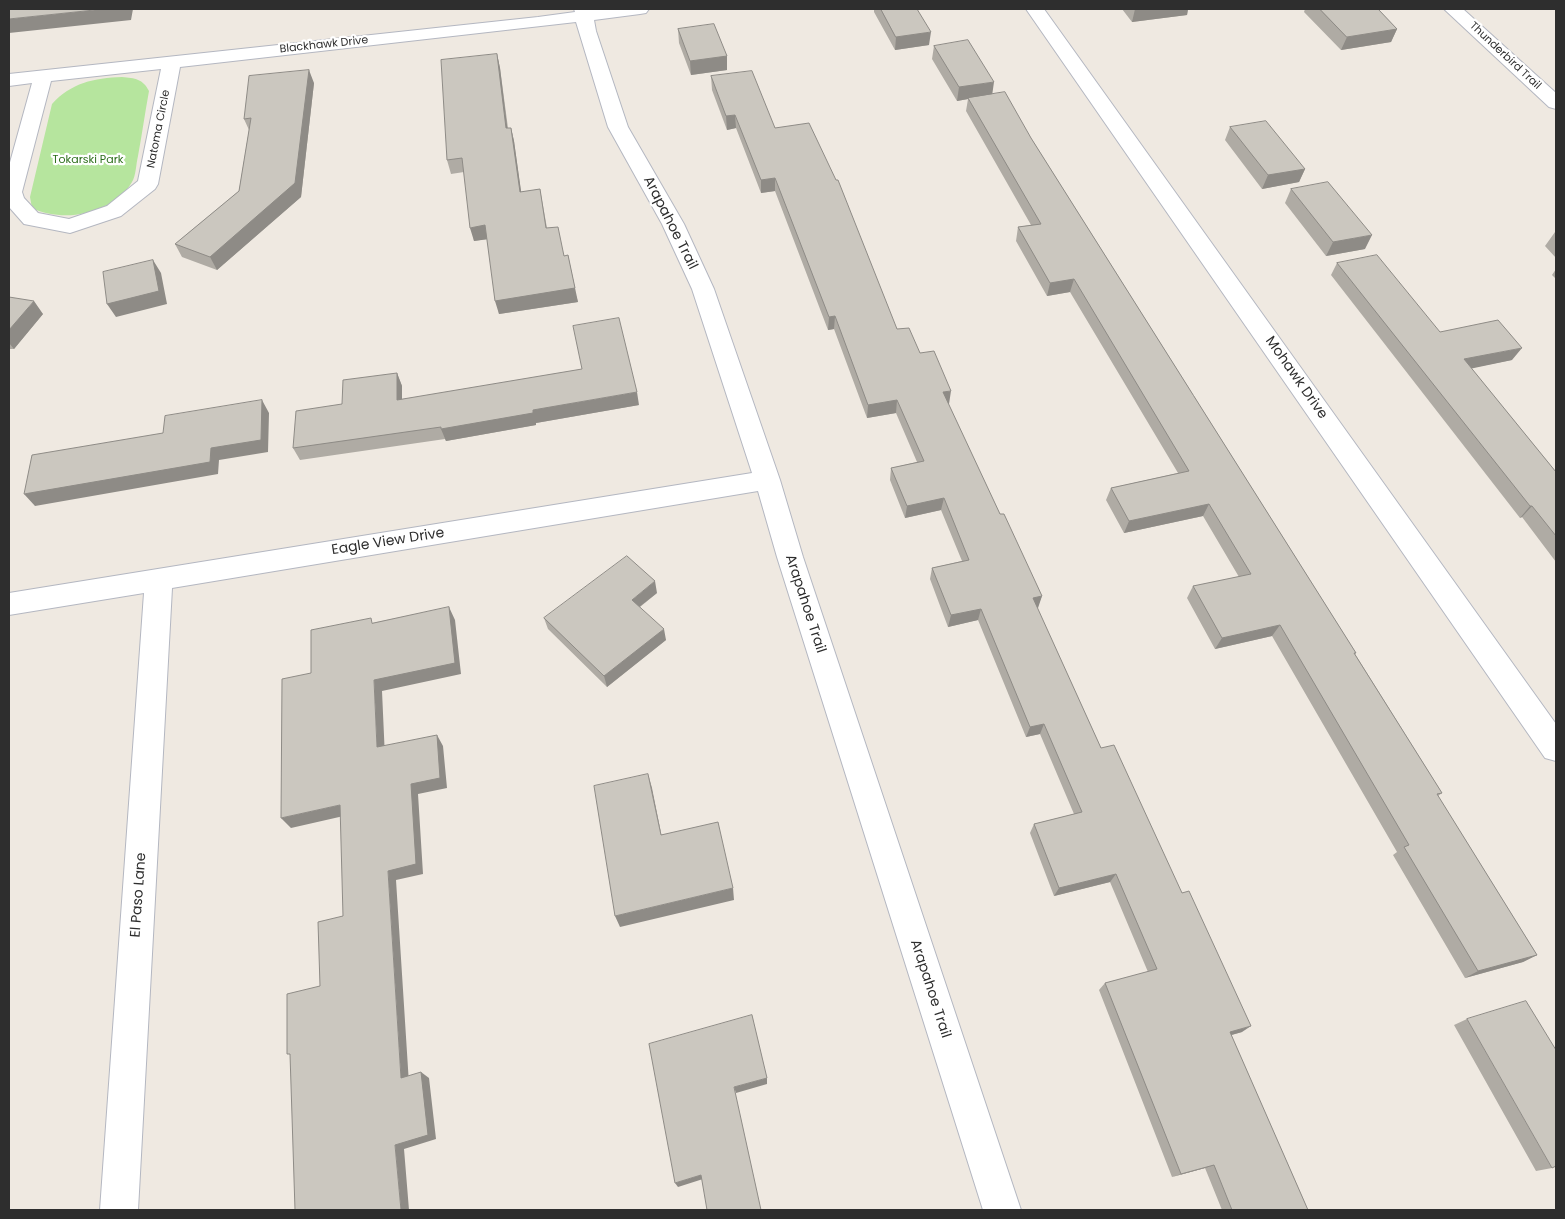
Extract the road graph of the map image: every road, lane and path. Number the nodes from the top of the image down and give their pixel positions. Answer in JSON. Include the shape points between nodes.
{"nodes":[{"id":1,"x":640,"y":9,"type":"edge"},
{"id":2,"x":1035,"y":9,"type":"edge"},
{"id":3,"x":1453,"y":9,"type":"edge"},
{"id":4,"x":583,"y":12,"type":"edge"},
{"id":5,"x":172,"y":62,"type":"junction"},
{"id":6,"x":43,"y":76,"type":"junction"},
{"id":7,"x":9,"y":80,"type":"edge"},
{"id":8,"x":1556,"y":103,"type":"edge"},
{"id":9,"x":767,"y":480,"type":"junction"},
{"id":10,"x":159,"y":580,"type":"junction"},
{"id":11,"x":9,"y":604,"type":"edge"},
{"id":12,"x":1556,"y":748,"type":"edge"},
{"id":13,"x":119,"y":1210,"type":"edge"},
{"id":14,"x":1002,"y":1210,"type":"edge"}],
"edges":[{"from":1,"to":4,"type":"street","name":"Blackhawk Drive"},
{"from":2,"to":12,"type":"street","name":"Mohawk Drive"},
{"from":3,"to":8,"type":"street","name":"Thunderbird Trail"},
{"from":4,"to":5,"type":"street","name":"Blackhawk Drive"},
{"from":4,"to":9,"type":"street","name":"Arapahoe Trail","via":[[618,127],[673,224],[703,289]]},
{"from":5,"to":6,"type":"street","name":"Blackhawk Drive"},
{"from":5,"to":6,"type":"street","name":"Natoma Circle","via":[[148,184],[114,211],[70,226],[31,220],[14,200],[12,192]]},
{"from":6,"to":7,"type":"street","name":"Blackhawk Drive"},
{"from":9,"to":10,"type":"street","name":"Eagle View Drive"},
{"from":9,"to":14,"type":"street","name":"Arapahoe Trail"},
{"from":10,"to":11,"type":"street","name":"Eagle View Drive"},
{"from":10,"to":13,"type":"street","name":"El Paso Lane"}]}
